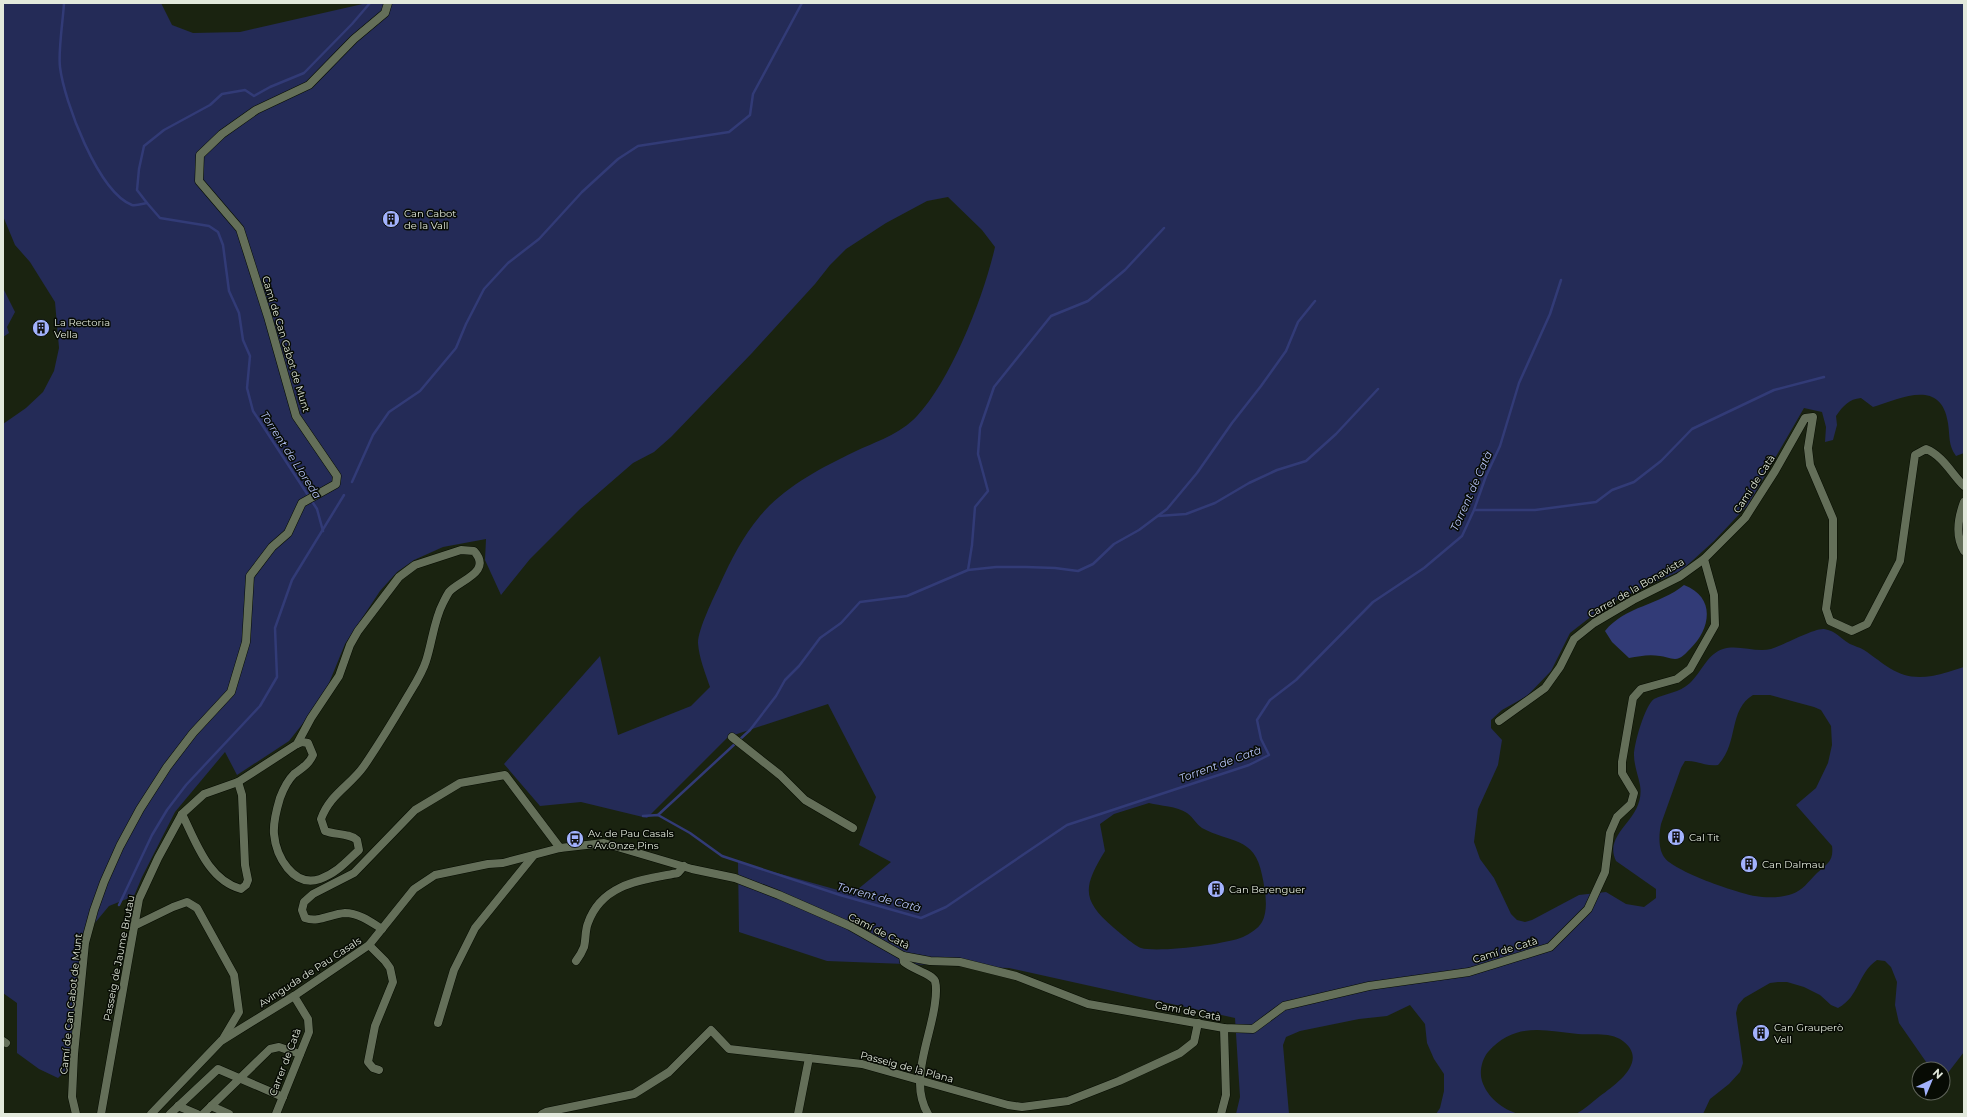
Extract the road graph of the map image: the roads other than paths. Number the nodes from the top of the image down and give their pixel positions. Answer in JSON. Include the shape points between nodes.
{"nodes":[{"id":1,"x":388,"y":3,"type":"edge"},
{"id":2,"x":1964,"y":486,"type":"edge"},
{"id":3,"x":1964,"y":502,"type":"edge"},
{"id":4,"x":1964,"y":551,"type":"edge"},
{"id":5,"x":1704,"y":558,"type":"junction"},
{"id":6,"x":1498,"y":721,"type":"dead end"},
{"id":7,"x":732,"y":737,"type":"dead end"},
{"id":8,"x":297,"y":744,"type":"junction"},
{"id":9,"x":238,"y":782,"type":"junction"},
{"id":10,"x":182,"y":814,"type":"junction"},
{"id":11,"x":853,"y":828,"type":"dead end"},
{"id":12,"x":604,"y":843,"type":"joint"},
{"id":13,"x":560,"y":848,"type":"junction"},
{"id":14,"x":534,"y":855,"type":"junction"},
{"id":15,"x":684,"y":866,"type":"junction"},
{"id":16,"x":134,"y":926,"type":"junction"},
{"id":17,"x":382,"y":929,"type":"junction"},
{"id":18,"x":369,"y":945,"type":"junction"},
{"id":19,"x":903,"y":956,"type":"junction"},
{"id":20,"x":576,"y":961,"type":"dead end"},
{"id":21,"x":294,"y":996,"type":"junction"},
{"id":22,"x":438,"y":1023,"type":"dead end"},
{"id":23,"x":1198,"y":1023,"type":"junction"},
{"id":24,"x":1224,"y":1028,"type":"junction"},
{"id":25,"x":221,"y":1041,"type":"junction"},
{"id":26,"x":300,"y":1054,"type":"junction"},
{"id":27,"x":809,"y":1058,"type":"junction"},
{"id":28,"x":379,"y":1070,"type":"dead end"},
{"id":29,"x":240,"y":1078,"type":"junction"},
{"id":30,"x":919,"y":1079,"type":"junction"},
{"id":31,"x":283,"y":1097,"type":"junction"},
{"id":32,"x":178,"y":1106,"type":"junction"},
{"id":33,"x":211,"y":1106,"type":"junction"},
{"id":34,"x":76,"y":1114,"type":"edge"},
{"id":35,"x":101,"y":1114,"type":"edge"},
{"id":36,"x":151,"y":1114,"type":"edge"},
{"id":37,"x":170,"y":1114,"type":"edge"},
{"id":38,"x":197,"y":1114,"type":"edge"},
{"id":39,"x":203,"y":1114,"type":"edge"},
{"id":40,"x":229,"y":1114,"type":"edge"},
{"id":41,"x":276,"y":1114,"type":"edge"},
{"id":42,"x":542,"y":1114,"type":"edge"},
{"id":43,"x":798,"y":1114,"type":"edge"},
{"id":44,"x":928,"y":1114,"type":"edge"},
{"id":45,"x":1222,"y":1114,"type":"edge"}],
"edges":[{"from":1,"to":34,"type":"street","name":"Camí de Can Cabot de Munt","via":[[385,12],[354,39],[309,85],[256,110],[222,134],[200,155],[198,181],[240,228],[296,416],[337,476],[336,484],[302,503],[288,533],[272,547],[250,576],[246,642],[231,692],[193,733],[167,767],[120,846],[94,910],[85,943],[72,1097]]},
{"from":2,"to":5,"type":"street","name":"Camí de Catà","via":[[1936,452],[1926,448],[1915,454],[1900,561],[1867,624],[1852,631],[1830,621],[1826,609],[1833,558],[1833,519],[1810,465],[1808,448],[1813,417],[1804,418],[1745,518]]},
{"from":3,"to":4,"type":"street","via":[[1958,523],[1959,542]]},
{"from":5,"to":6,"type":"street","name":"Carrer de la Bonavista","via":[[1679,577],[1594,623],[1574,639],[1560,668],[1545,688]]},
{"from":5,"to":24,"type":"street","name":"Camí de Catà","via":[[1714,595],[1715,625],[1690,669],[1677,679],[1641,689],[1632,698],[1622,762],[1622,773],[1634,793],[1631,804],[1617,817],[1610,833],[1605,872],[1588,909],[1550,947],[1469,972],[1369,986],[1284,1006],[1253,1029]]},
{"from":7,"to":11,"type":"street","via":[[780,775],[806,800]]},
{"from":8,"to":8,"type":"street","via":[[308,743],[313,755],[310,762],[293,775],[286,785],[280,798],[274,834],[279,855],[292,873],[300,878],[319,879],[346,864],[359,850],[357,840],[353,836],[338,835],[325,830],[321,819],[324,811],[329,802],[363,767],[407,698],[426,663],[442,604],[449,592],[478,570],[479,556],[474,551],[461,550],[415,565],[399,577],[358,631],[339,676]]},
{"from":8,"to":9,"type":"street","name":"Passeig de Jaume Brutau"},
{"from":9,"to":10,"type":"street","name":"Passeig de Jaume Brutau","via":[[204,794]]},
{"from":9,"to":10,"type":"street","via":[[242,795],[248,880],[241,889],[228,883],[207,864],[200,855]]},
{"from":10,"to":16,"type":"street","name":"Passeig de Jaume Brutau","via":[[139,900]]},
{"from":12,"to":13,"type":"street","name":"Avinguda de Pau Casals"},
{"from":12,"to":15,"type":"street","name":"Camí de Catà"},
{"from":13,"to":14,"type":"street","name":"Avinguda de Pau Casals"},
{"from":13,"to":17,"type":"street","via":[[505,775],[460,783],[415,810],[354,873],[313,894],[304,902],[302,910],[305,918],[314,921],[345,913],[365,918]]},
{"from":14,"to":17,"type":"street","name":"Avinguda de Pau Casals","via":[[435,875],[414,889]]},
{"from":14,"to":22,"type":"street","via":[[475,928],[454,970]]},
{"from":15,"to":19,"type":"street","name":"Camí de Catà","via":[[735,878],[779,895],[850,926]]},
{"from":15,"to":20,"type":"street","via":[[678,872],[624,884],[600,902],[587,924],[583,948]]},
{"from":16,"to":25,"type":"street","via":[[187,902],[197,908],[234,975],[237,990],[239,1012]]},
{"from":16,"to":35,"type":"street","name":"Passeig de Jaume Brutau"},
{"from":17,"to":18,"type":"street","name":"Avinguda de Pau Casals"},
{"from":18,"to":21,"type":"street","name":"Avinguda de Pau Casals"},
{"from":18,"to":28,"type":"street","via":[[390,968],[393,982],[376,1026],[369,1054],[368,1062]]},
{"from":19,"to":23,"type":"street","name":"Camí de Catà","via":[[930,961],[960,962],[1016,976],[1088,1004]]},
{"from":19,"to":30,"type":"street","via":[[904,962],[911,968],[927,974],[934,980],[936,988],[934,1014]]},
{"from":21,"to":25,"type":"street","name":"Avinguda de Pau Casals"},
{"from":21,"to":26,"type":"street","name":"Carrer de Catà","via":[[308,1019],[309,1032]]},
{"from":23,"to":24,"type":"street","name":"Camí de Catà"},
{"from":23,"to":30,"type":"street","name":"Passeig de la Plana","via":[[1194,1042],[1180,1053],[1068,1101],[1022,1107],[1008,1106]]},
{"from":24,"to":45,"type":"street","via":[[1226,1095]]},
{"from":25,"to":36,"type":"street","name":"Avinguda de Pau Casals"},
{"from":26,"to":29,"type":"street","via":[[279,1047],[270,1049]]},
{"from":26,"to":31,"type":"street","name":"Carrer de Catà"},
{"from":27,"to":30,"type":"street","name":"Passeig de la Plana","via":[[862,1064]]},
{"from":27,"to":42,"type":"street","name":"Passeig de la Plana","via":[[729,1049],[711,1030],[669,1072],[634,1094]]},
{"from":27,"to":43,"type":"street"},
{"from":29,"to":31,"type":"street"},
{"from":29,"to":32,"type":"street","via":[[218,1068]]},
{"from":29,"to":33,"type":"street"},
{"from":30,"to":44,"type":"street","via":[[923,1106]]},
{"from":31,"to":41,"type":"street","name":"Carrer de Catà"},
{"from":32,"to":37,"type":"street"},
{"from":32,"to":38,"type":"street"},
{"from":33,"to":39,"type":"street"},
{"from":33,"to":40,"type":"street"}]}
